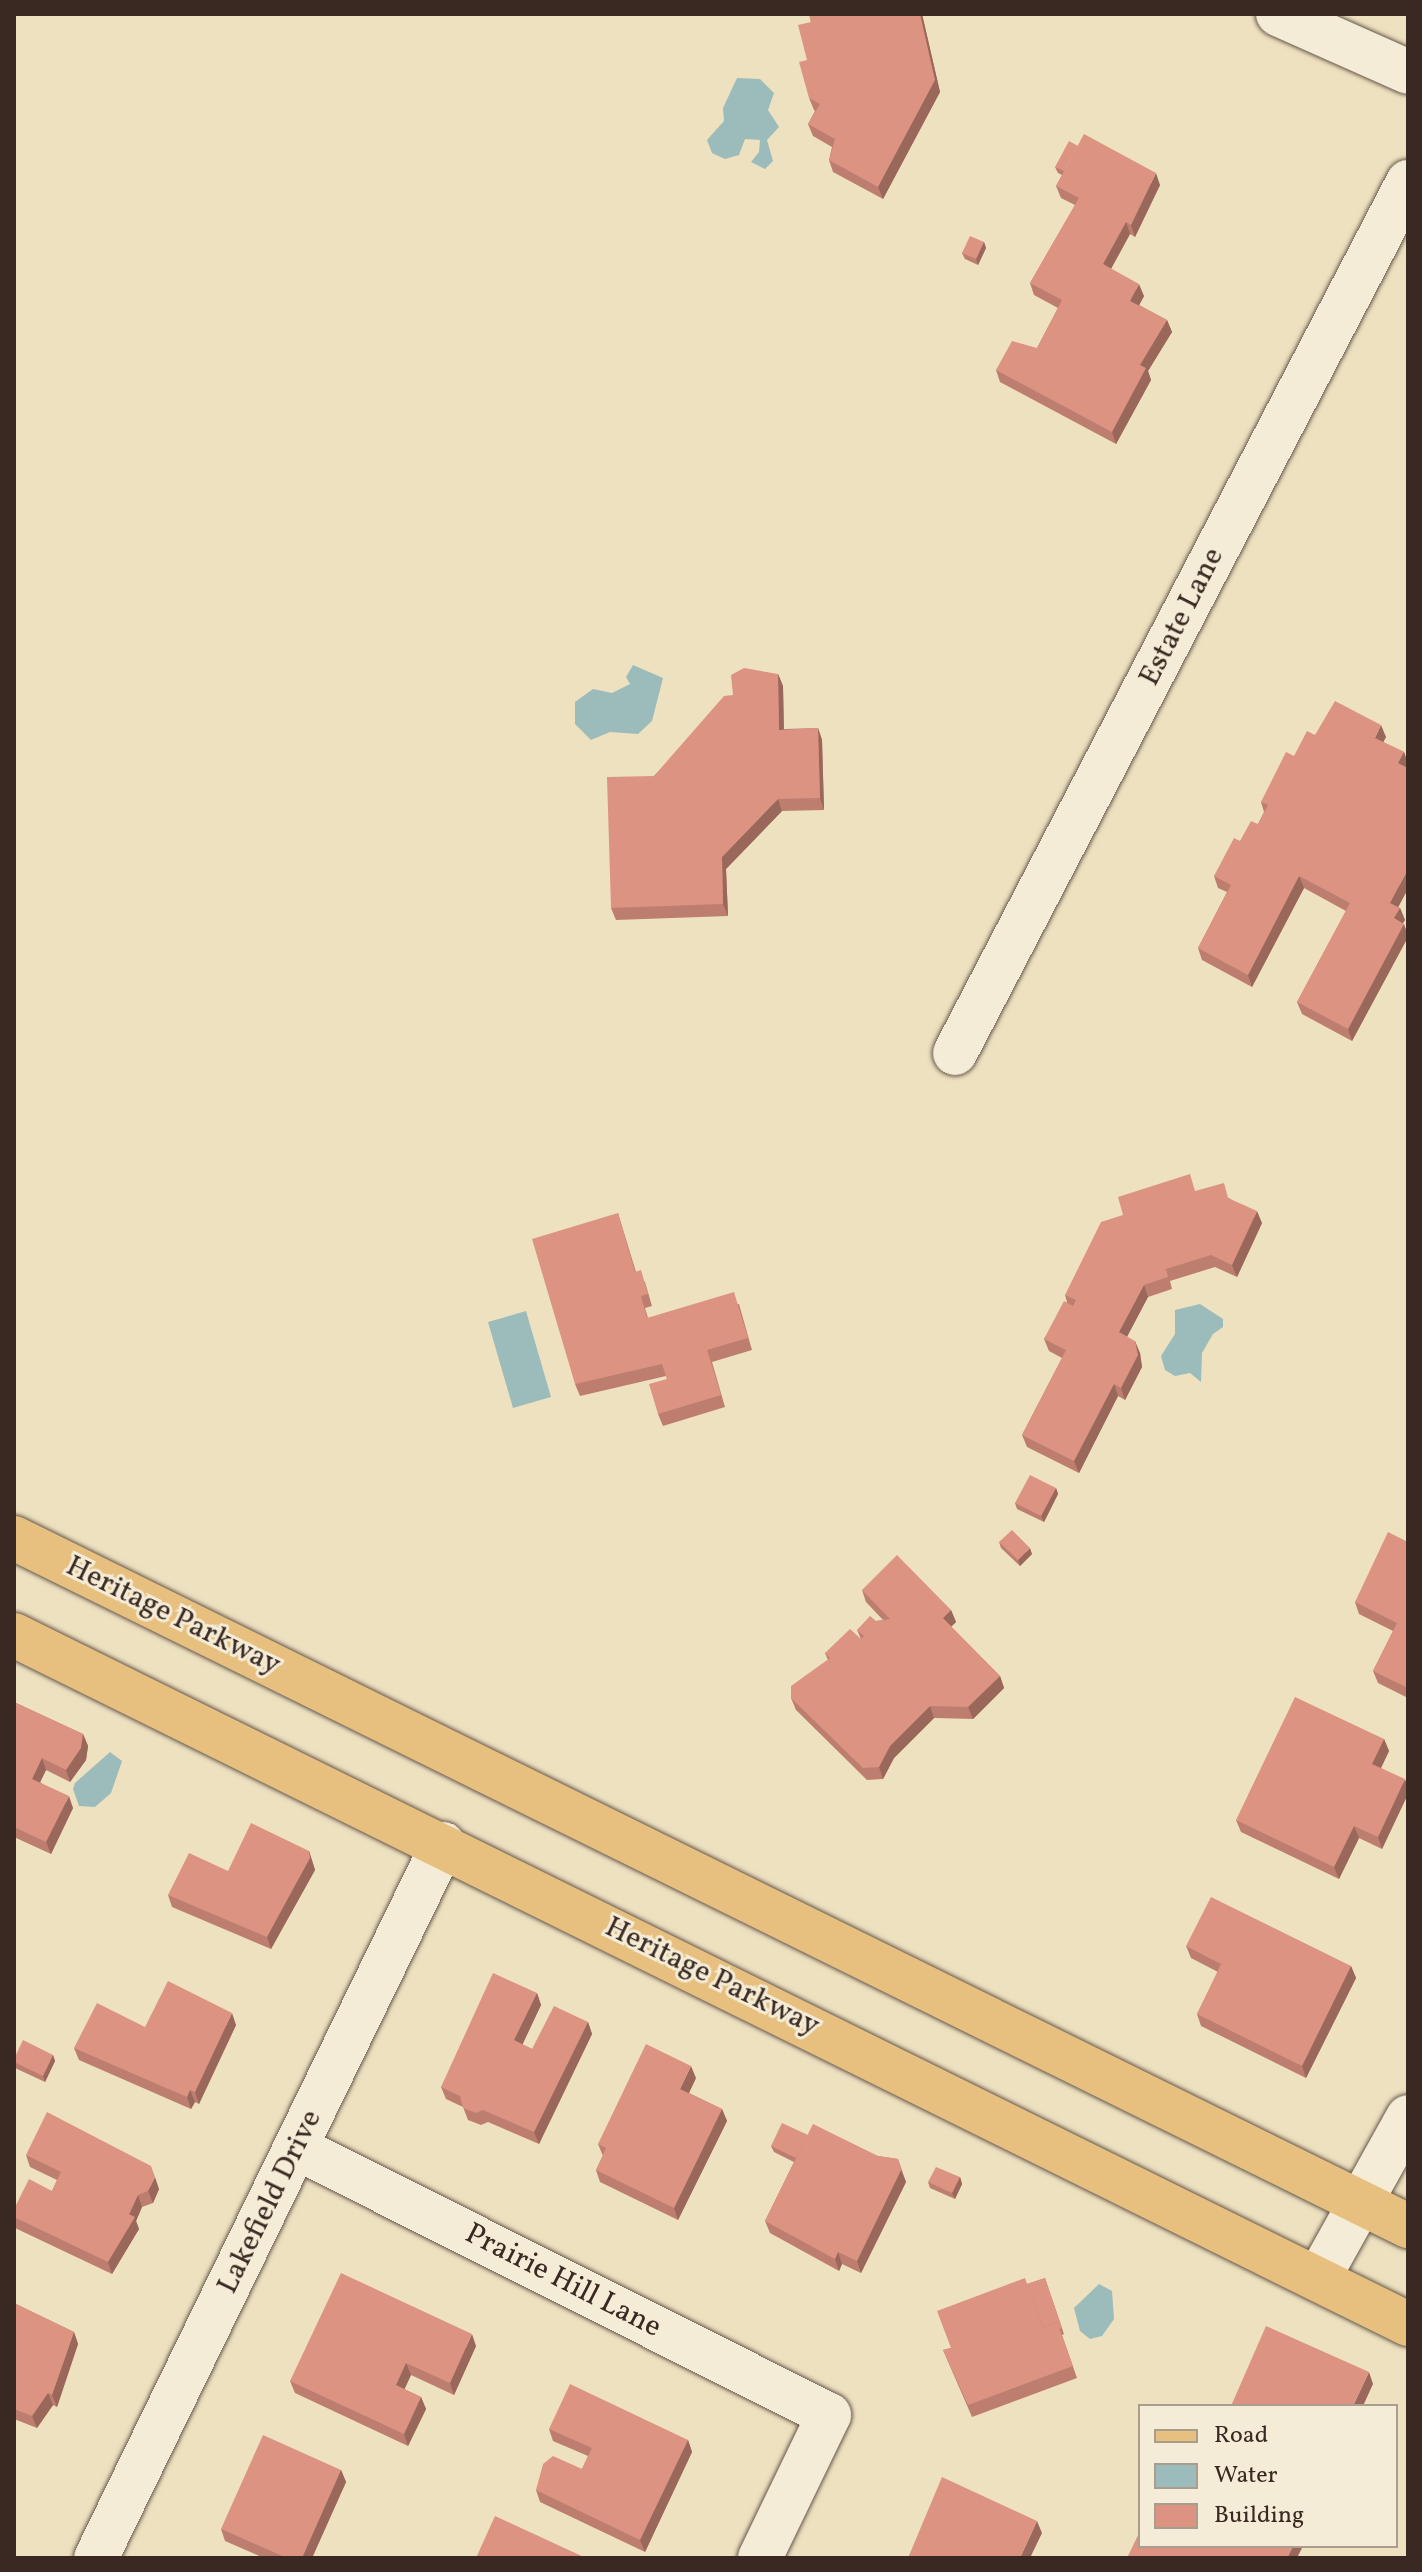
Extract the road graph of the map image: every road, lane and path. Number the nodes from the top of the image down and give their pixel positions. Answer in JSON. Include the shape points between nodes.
{"nodes":[{"id":1,"x":1278,"y":14,"type":"edge"},
{"id":2,"x":1408,"y":72,"type":"edge"},
{"id":3,"x":1408,"y":182,"type":"edge"},
{"id":4,"x":955,"y":1053,"type":"dead end"},
{"id":5,"x":14,"y":1538,"type":"edge"},
{"id":6,"x":14,"y":1635,"type":"edge"},
{"id":7,"x":443,"y":1844,"type":"junction"},
{"id":8,"x":1408,"y":2117,"type":"edge"},
{"id":9,"x":297,"y":2148,"type":"junction"},
{"id":10,"x":1360,"y":2203,"type":"junction"},
{"id":11,"x":1408,"y":2226,"type":"edge"},
{"id":12,"x":1319,"y":2277,"type":"junction"},
{"id":13,"x":1408,"y":2324,"type":"edge"},
{"id":14,"x":96,"y":2558,"type":"edge"},
{"id":15,"x":760,"y":2558,"type":"edge"}],
"edges":[{"from":1,"to":2,"type":"street"},
{"from":3,"to":4,"type":"street","name":"Estate Lane"},
{"from":5,"to":10,"type":"main road","name":"Heritage Parkway"},
{"from":6,"to":7,"type":"main road","name":"Heritage Parkway"},
{"from":7,"to":9,"type":"street","name":"Lakefield Drive"},
{"from":7,"to":12,"type":"main road","name":"Heritage Parkway"},
{"from":8,"to":10,"type":"street"},
{"from":9,"to":14,"type":"street","name":"Lakefield Drive"},
{"from":9,"to":15,"type":"street","name":"Prairie Hill Lane","via":[[829,2415]]},
{"from":10,"to":11,"type":"main road","name":"Heritage Parkway"},
{"from":10,"to":12,"type":"street"},
{"from":12,"to":13,"type":"main road","name":"Heritage Parkway"}]}
